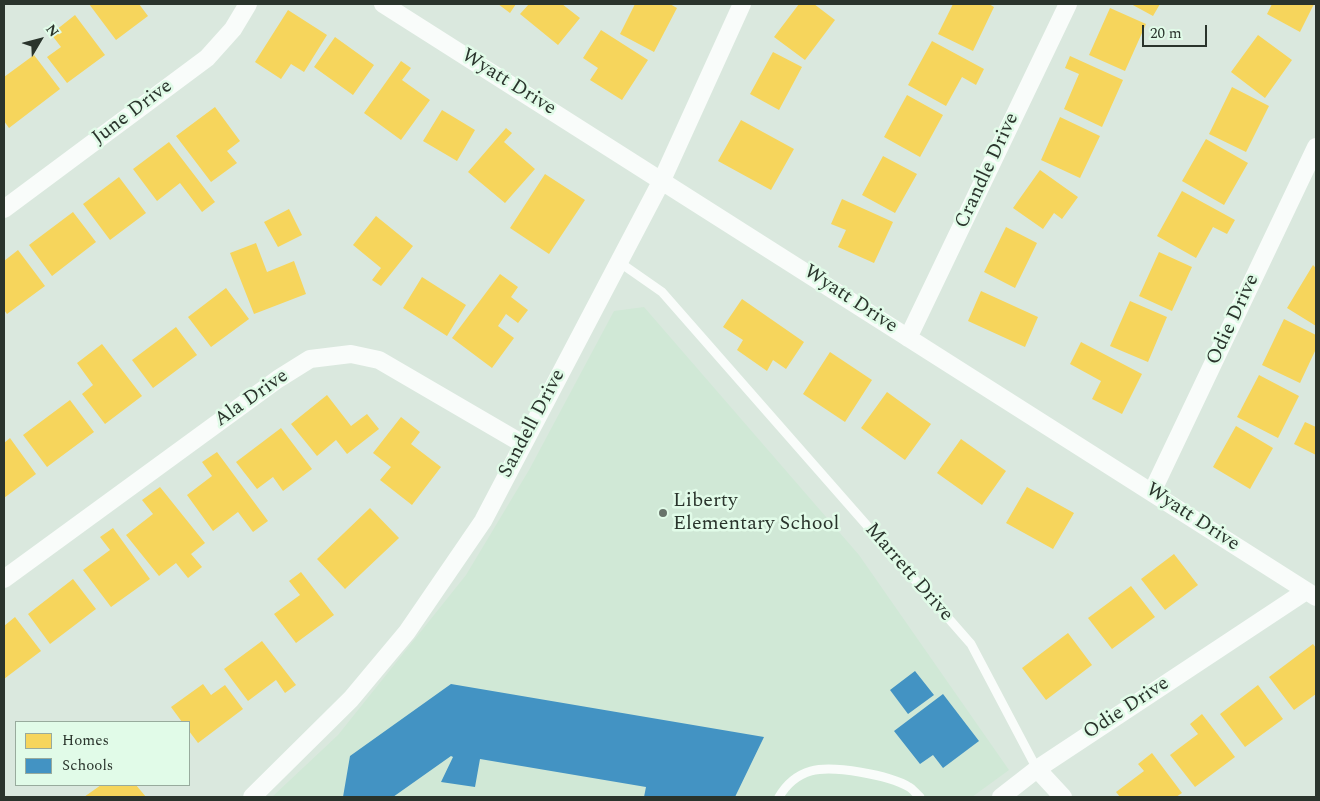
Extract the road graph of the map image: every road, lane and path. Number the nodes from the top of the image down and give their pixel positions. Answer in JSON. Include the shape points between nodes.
{"nodes":[{"id":1,"x":248,"y":4,"type":"edge"},
{"id":2,"x":383,"y":4,"type":"edge"},
{"id":3,"x":742,"y":4,"type":"edge"},
{"id":4,"x":1068,"y":4,"type":"edge"},
{"id":5,"x":1316,"y":147,"type":"edge"},
{"id":6,"x":662,"y":180,"type":"junction"},
{"id":7,"x":4,"y":209,"type":"edge"},
{"id":8,"x":619,"y":262,"type":"junction"},
{"id":9,"x":908,"y":338,"type":"junction"},
{"id":10,"x":523,"y":444,"type":"junction"},
{"id":11,"x":1152,"y":492,"type":"junction"},
{"id":12,"x":4,"y":579,"type":"edge"},
{"id":13,"x":1311,"y":594,"type":"edge"},
{"id":14,"x":1037,"y":769,"type":"junction"},
{"id":15,"x":252,"y":797,"type":"edge"},
{"id":16,"x":778,"y":797,"type":"edge"},
{"id":17,"x":920,"y":797,"type":"edge"},
{"id":18,"x":1001,"y":797,"type":"edge"},
{"id":19,"x":1063,"y":797,"type":"edge"}],
"edges":[{"from":1,"to":7,"type":"street","name":"June Drive","via":[[233,29],[207,58]]},
{"from":2,"to":6,"type":"street","name":"Wyatt Drive"},
{"from":3,"to":6,"type":"street","name":"Sandell Drive"},
{"from":4,"to":9,"type":"street","name":"Crandle Drive"},
{"from":5,"to":11,"type":"street","name":"Odie Drive"},
{"from":6,"to":8,"type":"street","name":"Sandell Drive"},
{"from":6,"to":9,"type":"street","name":"Wyatt Drive"},
{"from":8,"to":10,"type":"street","name":"Sandell Drive"},
{"from":8,"to":14,"type":"lane","name":"Marrett Drive","via":[[662,292],[971,644]]},
{"from":9,"to":11,"type":"street","name":"Wyatt Drive"},
{"from":10,"to":12,"type":"street","name":"Ala Drive","via":[[379,360],[351,354],[310,359]]},
{"from":10,"to":15,"type":"street","name":"Sandell Drive","via":[[483,520],[407,632],[351,699]]},
{"from":11,"to":13,"type":"street","name":"Wyatt Drive"},
{"from":13,"to":14,"type":"street","name":"Odie Drive"},
{"from":14,"to":18,"type":"street","name":"Odie Drive"},
{"from":14,"to":19,"type":"street","name":"Marrett Drive"},
{"from":16,"to":17,"type":"lane","via":[[797,778],[825,769],[881,776],[909,787]]}]}
